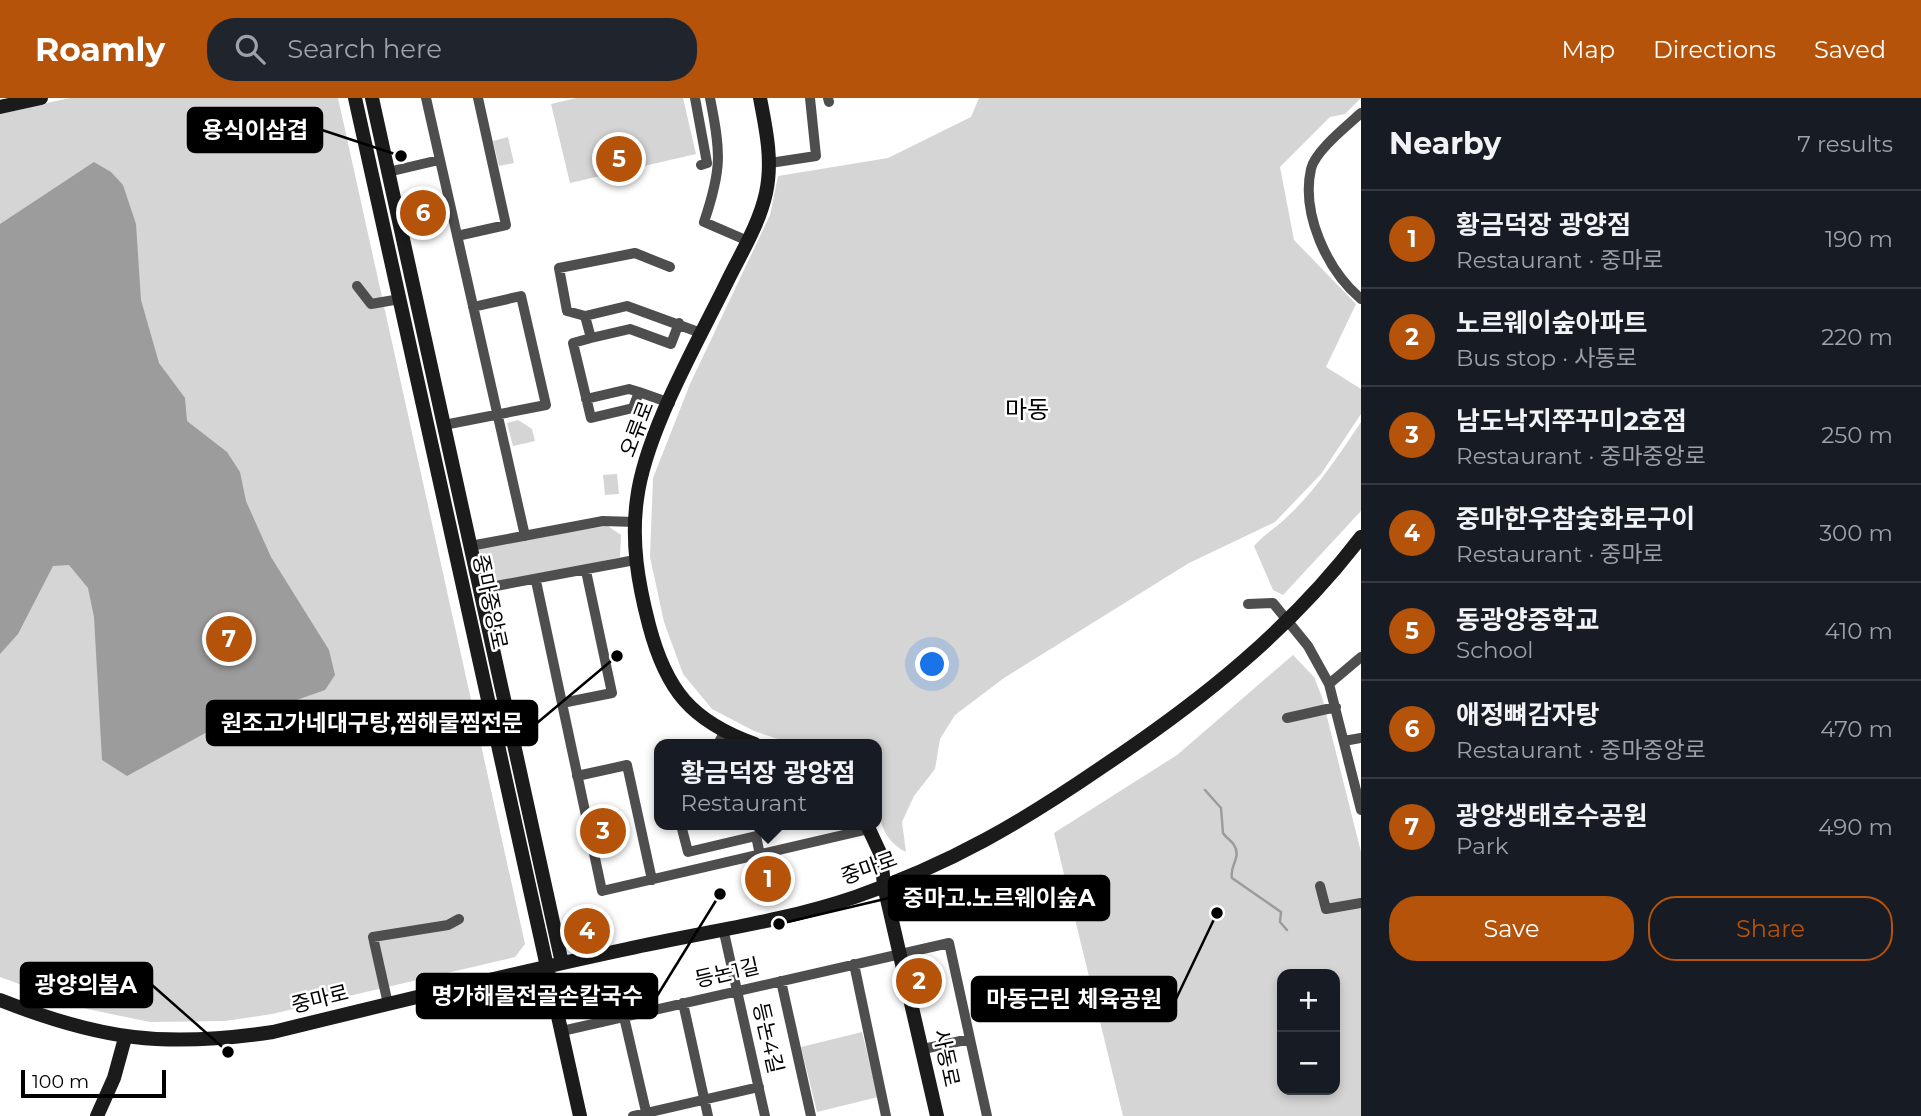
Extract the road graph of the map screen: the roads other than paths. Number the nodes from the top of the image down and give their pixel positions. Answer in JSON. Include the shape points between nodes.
{"nodes":[{"id":1,"x":41,"y":98,"type":"edge"},
{"id":2,"x":355,"y":98,"type":"edge"},
{"id":3,"x":372,"y":98,"type":"edge"},
{"id":4,"x":426,"y":98,"type":"edge"},
{"id":5,"x":478,"y":98,"type":"edge"},
{"id":6,"x":695,"y":98,"type":"edge"},
{"id":7,"x":710,"y":98,"type":"edge"},
{"id":8,"x":760,"y":98,"type":"edge"},
{"id":9,"x":810,"y":98,"type":"edge"},
{"id":10,"x":0,"y":107,"type":"edge"},
{"id":11,"x":1361,"y":113,"type":"edge"},
{"id":12,"x":439,"y":160,"type":"junction"},
{"id":13,"x":770,"y":163,"type":"junction"},
{"id":14,"x":701,"y":164,"type":"dead end"},
{"id":15,"x":388,"y":172,"type":"junction"},
{"id":16,"x":457,"y":236,"type":"junction"},
{"id":17,"x":748,"y":241,"type":"junction"},
{"id":18,"x":670,"y":267,"type":"dead end"},
{"id":19,"x":357,"y":286,"type":"dead end"},
{"id":20,"x":400,"y":299,"type":"junction"},
{"id":21,"x":1361,"y":299,"type":"edge"},
{"id":22,"x":473,"y":307,"type":"junction"},
{"id":23,"x":586,"y":316,"type":"junction"},
{"id":24,"x":679,"y":323,"type":"junction"},
{"id":25,"x":701,"y":333,"type":"junction"},
{"id":26,"x":592,"y":338,"type":"junction"},
{"id":27,"x":639,"y":392,"type":"junction"},
{"id":28,"x":586,"y":399,"type":"junction"},
{"id":29,"x":670,"y":403,"type":"junction"},
{"id":30,"x":497,"y":415,"type":"junction"},
{"id":31,"x":444,"y":425,"type":"junction"},
{"id":32,"x":635,"y":522,"type":"junction"},
{"id":33,"x":525,"y":536,"type":"junction"},
{"id":34,"x":1361,"y":537,"type":"edge"},
{"id":35,"x":470,"y":546,"type":"junction"},
{"id":36,"x":635,"y":560,"type":"junction"},
{"id":37,"x":586,"y":572,"type":"junction"},
{"id":38,"x":536,"y":581,"type":"junction"},
{"id":39,"x":480,"y":589,"type":"junction"},
{"id":40,"x":1248,"y":604,"type":"dead end"},
{"id":41,"x":1288,"y":621,"type":"junction"},
{"id":42,"x":1361,"y":657,"type":"edge"},
{"id":43,"x":1329,"y":684,"type":"junction"},
{"id":44,"x":562,"y":704,"type":"junction"},
{"id":45,"x":1336,"y":707,"type":"junction"},
{"id":46,"x":1287,"y":718,"type":"dead end"},
{"id":47,"x":721,"y":738,"type":"edge"},
{"id":48,"x":1361,"y":738,"type":"edge"},
{"id":49,"x":1344,"y":741,"type":"junction"},
{"id":50,"x":577,"y":776,"type":"junction"},
{"id":51,"x":1358,"y":788,"type":"edge"},
{"id":52,"x":1361,"y":810,"type":"edge"},
{"id":53,"x":682,"y":830,"type":"edge"},
{"id":54,"x":856,"y":830,"type":"edge"},
{"id":55,"x":869,"y":830,"type":"edge"},
{"id":56,"x":760,"y":855,"type":"junction"},
{"id":57,"x":652,"y":880,"type":"junction"},
{"id":58,"x":884,"y":886,"type":"junction"},
{"id":59,"x":1320,"y":886,"type":"dead end"},
{"id":60,"x":1361,"y":903,"type":"edge"},
{"id":61,"x":458,"y":919,"type":"dead end"},
{"id":62,"x":723,"y":928,"type":"junction"},
{"id":63,"x":901,"y":954,"type":"junction"},
{"id":64,"x":555,"y":964,"type":"junction"},
{"id":65,"x":854,"y":964,"type":"junction"},
{"id":66,"x":781,"y":981,"type":"junction"},
{"id":67,"x":738,"y":991,"type":"junction"},
{"id":68,"x":0,"y":1000,"type":"edge"},
{"id":69,"x":683,"y":1003,"type":"junction"},
{"id":70,"x":388,"y":1004,"type":"junction"},
{"id":71,"x":624,"y":1017,"type":"junction"},
{"id":72,"x":562,"y":1031,"type":"junction"},
{"id":73,"x":125,"y":1038,"type":"junction"},
{"id":74,"x":971,"y":1039,"type":"junction"},
{"id":75,"x":923,"y":1049,"type":"junction"},
{"id":76,"x":759,"y":1087,"type":"junction"},
{"id":77,"x":704,"y":1099,"type":"junction"},
{"id":78,"x":646,"y":1114,"type":"edge"},
{"id":79,"x":97,"y":1116,"type":"edge"},
{"id":80,"x":580,"y":1116,"type":"edge"},
{"id":81,"x":633,"y":1116,"type":"edge"},
{"id":82,"x":708,"y":1116,"type":"edge"},
{"id":83,"x":765,"y":1116,"type":"edge"},
{"id":84,"x":811,"y":1116,"type":"edge"},
{"id":85,"x":886,"y":1116,"type":"edge"},
{"id":86,"x":937,"y":1116,"type":"edge"},
{"id":87,"x":987,"y":1116,"type":"edge"}],
"edges":[{"from":1,"to":10,"type":"main road"},
{"from":2,"to":20,"type":"main road","name":"중마중앙로"},
{"from":3,"to":15,"type":"main road","name":"중마중앙로"},
{"from":4,"to":12,"type":"street"},
{"from":5,"to":16,"type":"street","via":[[506,225]]},
{"from":6,"to":14,"type":"street","via":[[707,163]]},
{"from":7,"to":17,"type":"street","via":[[720,158],[704,222]]},
{"from":8,"to":13,"type":"main road","name":"오류로"},
{"from":9,"to":13,"type":"street","via":[[816,156]]},
{"from":11,"to":21,"type":"street","via":[[1330,141],[1311,167],[1310,206],[1319,246]]},
{"from":12,"to":15,"type":"street"},
{"from":12,"to":16,"type":"street"},
{"from":13,"to":17,"type":"main road","name":"오류로","via":[[766,194]]},
{"from":15,"to":31,"type":"main road","name":"중마중앙로"},
{"from":16,"to":22,"type":"street"},
{"from":17,"to":25,"type":"main road","name":"오류로"},
{"from":18,"to":23,"type":"street","via":[[635,253],[559,268],[567,311]]},
{"from":19,"to":20,"type":"street","via":[[371,304]]},
{"from":20,"to":64,"type":"main road","name":"중마중앙로"},
{"from":22,"to":30,"type":"street"},
{"from":22,"to":30,"type":"street","via":[[521,296],[546,405]]},
{"from":23,"to":24,"type":"street","via":[[626,306]]},
{"from":23,"to":26,"type":"street"},
{"from":24,"to":25,"type":"street"},
{"from":24,"to":26,"type":"street","via":[[671,344],[630,329]]},
{"from":25,"to":29,"type":"main road","name":"오류로"},
{"from":26,"to":28,"type":"street","via":[[573,343]]},
{"from":27,"to":28,"type":"street","via":[[629,388]]},
{"from":27,"to":28,"type":"street","via":[[634,408],[591,418]]},
{"from":27,"to":29,"type":"street"},
{"from":29,"to":32,"type":"main road","name":"오류로","via":[[647,453]]},
{"from":30,"to":31,"type":"street"},
{"from":30,"to":33,"type":"street"},
{"from":31,"to":35,"type":"main road","name":"중마중앙로"},
{"from":32,"to":33,"type":"street","via":[[603,520]]},
{"from":32,"to":36,"type":"main road","name":"오류로"},
{"from":33,"to":35,"type":"street"},
{"from":34,"to":41,"type":"main road","name":"중마로"},
{"from":35,"to":39,"type":"main road","name":"중마중앙로"},
{"from":36,"to":37,"type":"street"},
{"from":36,"to":47,"type":"main road","name":"오류로","via":[[650,628],[669,682]]},
{"from":37,"to":38,"type":"street"},
{"from":37,"to":44,"type":"street","via":[[612,693]]},
{"from":38,"to":39,"type":"street"},
{"from":38,"to":44,"type":"street"},
{"from":39,"to":64,"type":"main road","name":"중마중앙로"},
{"from":40,"to":41,"type":"street","via":[[1273,603]]},
{"from":41,"to":43,"type":"street"},
{"from":41,"to":58,"type":"main road","name":"중마로","via":[[1237,670],[1170,723],[1067,792],[977,847]]},
{"from":42,"to":43,"type":"street"},
{"from":43,"to":45,"type":"street"},
{"from":44,"to":50,"type":"street"},
{"from":45,"to":46,"type":"street"},
{"from":45,"to":49,"type":"street"},
{"from":48,"to":49,"type":"street"},
{"from":49,"to":51,"type":"street"},
{"from":50,"to":57,"type":"street","via":[[602,891]]},
{"from":50,"to":57,"type":"street","via":[[627,765]]},
{"from":51,"to":52,"type":"street"},
{"from":53,"to":56,"type":"street","via":[[688,852],[756,836]]},
{"from":54,"to":56,"type":"street"},
{"from":55,"to":58,"type":"main road","via":[[881,855]]},
{"from":56,"to":57,"type":"street"},
{"from":58,"to":62,"type":"main road","name":"중마로"},
{"from":58,"to":63,"type":"main road","name":"사동로"},
{"from":59,"to":60,"type":"street","via":[[1326,909]]},
{"from":61,"to":70,"type":"street","via":[[448,925],[373,937]]},
{"from":62,"to":64,"type":"main road","name":"중마로"},
{"from":62,"to":67,"type":"street","name":"등논4길"},
{"from":63,"to":65,"type":"street","name":"등논1길"},
{"from":63,"to":74,"type":"street","name":"등논1길","via":[[949,943]]},
{"from":63,"to":75,"type":"main road","name":"사동로"},
{"from":64,"to":70,"type":"main road","name":"중마로"},
{"from":64,"to":72,"type":"main road","name":"중마중앙로"},
{"from":65,"to":66,"type":"street","name":"등논1길"},
{"from":65,"to":85,"type":"street"},
{"from":66,"to":67,"type":"street","name":"등논1길"},
{"from":66,"to":84,"type":"street"},
{"from":67,"to":69,"type":"street","name":"등논1길"},
{"from":67,"to":76,"type":"street","name":"등논4길"},
{"from":68,"to":73,"type":"main road","name":"중마로","via":[[52,1020]]},
{"from":69,"to":71,"type":"street","name":"등논1길"},
{"from":69,"to":77,"type":"street"},
{"from":70,"to":73,"type":"main road","name":"중마로","via":[[232,1038]]},
{"from":71,"to":72,"type":"street","name":"등논1길"},
{"from":71,"to":78,"type":"street"},
{"from":72,"to":80,"type":"main road","name":"중마중앙로"},
{"from":73,"to":79,"type":"main road"},
{"from":74,"to":75,"type":"street"},
{"from":74,"to":87,"type":"street"},
{"from":75,"to":86,"type":"main road","name":"사동로"},
{"from":76,"to":77,"type":"street"},
{"from":76,"to":83,"type":"street","name":"등논4길"},
{"from":77,"to":78,"type":"street"},
{"from":77,"to":82,"type":"street"},
{"from":78,"to":81,"type":"street"}]}
